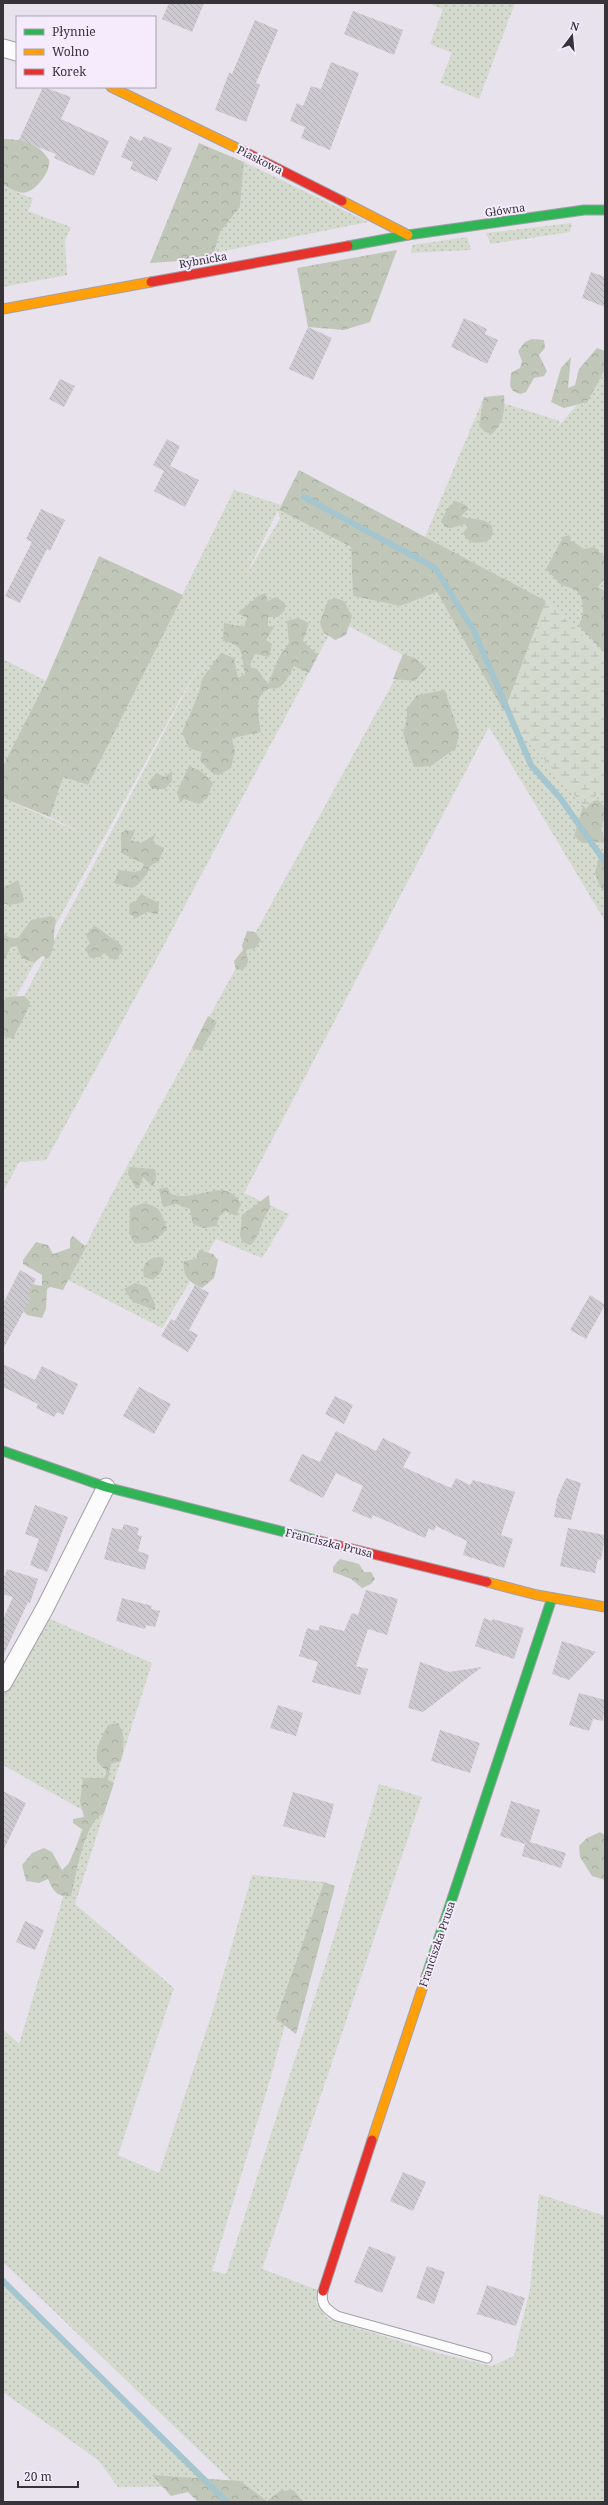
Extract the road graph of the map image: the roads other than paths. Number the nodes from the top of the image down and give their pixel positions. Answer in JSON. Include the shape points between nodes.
{"nodes":[{"id":1,"x":3,"y":48,"type":"edge"},
{"id":2,"x":16,"y":52,"type":"edge"},
{"id":3,"x":113,"y":88,"type":"edge"},
{"id":4,"x":605,"y":210,"type":"edge"},
{"id":5,"x":408,"y":235,"type":"junction"},
{"id":6,"x":3,"y":309,"type":"edge"},
{"id":7,"x":3,"y":1451,"type":"edge"},
{"id":8,"x":106,"y":1487,"type":"junction"},
{"id":9,"x":552,"y":1598,"type":"junction"},
{"id":10,"x":605,"y":1607,"type":"edge"},
{"id":11,"x":3,"y":1683,"type":"edge"},
{"id":12,"x":323,"y":2291,"type":"joint"},
{"id":13,"x":487,"y":2358,"type":"dead end"}],
"edges":[{"from":1,"to":2,"type":"street"},
{"from":3,"to":5,"type":"street","name":"Piaskowa"},
{"from":4,"to":5,"type":"street","name":"Główna","via":[[584,210]]},
{"from":5,"to":6,"type":"street","name":"Rybnicka"},
{"from":7,"to":8,"type":"street","name":"Franciszka Prusa"},
{"from":8,"to":9,"type":"street","name":"Franciszka Prusa"},
{"from":8,"to":11,"type":"street"},
{"from":9,"to":10,"type":"street","name":"Franciszka Prusa"},
{"from":9,"to":12,"type":"street","name":"Franciszka Prusa","via":[[403,2042]]},
{"from":12,"to":13,"type":"lane","via":[[323,2305],[337,2316]]}]}
